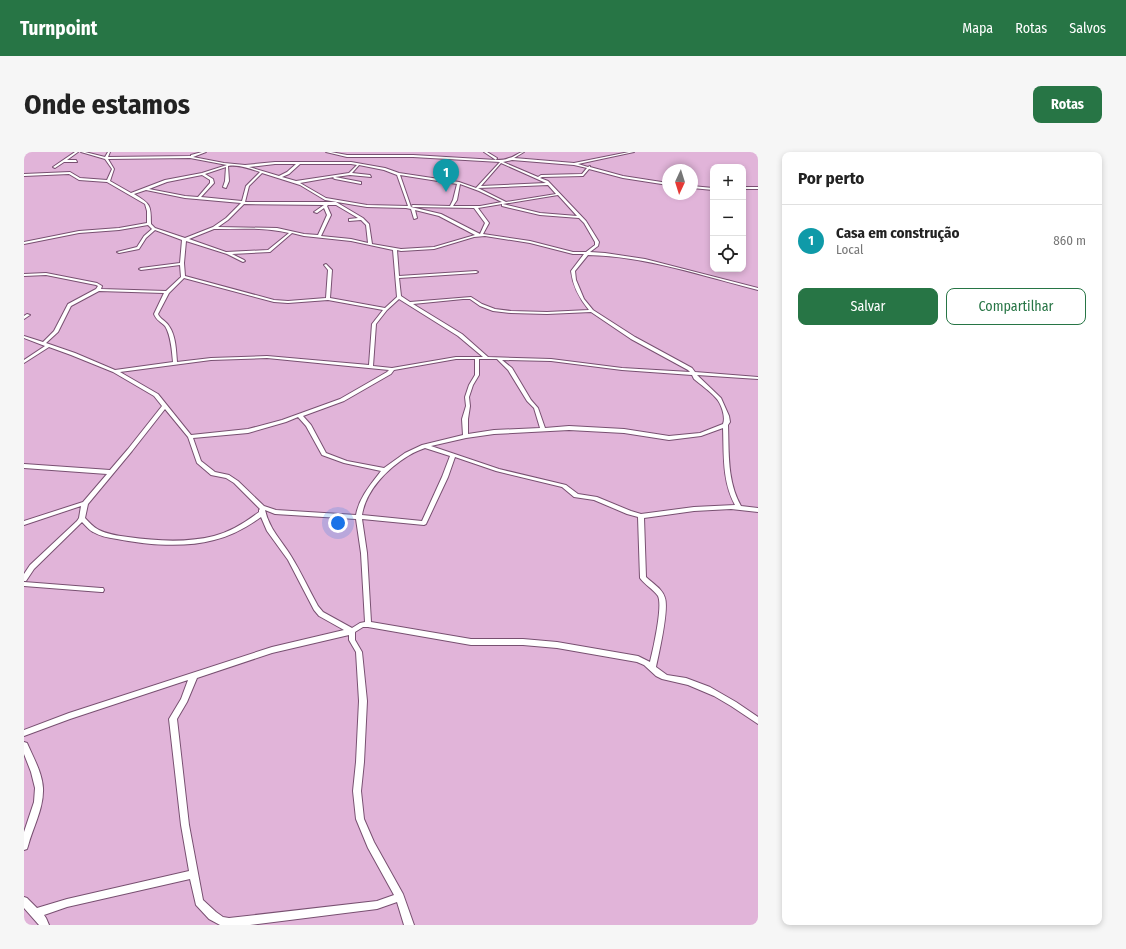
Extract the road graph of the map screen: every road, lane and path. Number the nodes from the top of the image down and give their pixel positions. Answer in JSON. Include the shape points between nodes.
{"nodes":[{"id":1,"x":77,"y":152,"type":"edge"},
{"id":2,"x":82,"y":152,"type":"edge"},
{"id":3,"x":109,"y":152,"type":"edge"},
{"id":4,"x":205,"y":152,"type":"edge"},
{"id":5,"x":327,"y":152,"type":"edge"},
{"id":6,"x":484,"y":152,"type":"edge"},
{"id":7,"x":523,"y":152,"type":"edge"},
{"id":8,"x":633,"y":152,"type":"edge"},
{"id":9,"x":168,"y":154,"type":"dead end"},
{"id":10,"x":388,"y":154,"type":"edge"},
{"id":11,"x":96,"y":155,"type":"junction"},
{"id":12,"x":347,"y":156,"type":"junction"},
{"id":13,"x":171,"y":157,"type":"junction"},
{"id":14,"x":190,"y":157,"type":"junction"},
{"id":15,"x":106,"y":158,"type":"junction"},
{"id":16,"x":511,"y":158,"type":"junction"},
{"id":17,"x":64,"y":161,"type":"junction"},
{"id":18,"x":76,"y":161,"type":"dead end"},
{"id":19,"x":501,"y":161,"type":"junction"},
{"id":20,"x":299,"y":163,"type":"junction"},
{"id":21,"x":352,"y":163,"type":"junction"},
{"id":22,"x":358,"y":164,"type":"junction"},
{"id":23,"x":574,"y":164,"type":"junction"},
{"id":24,"x":229,"y":166,"type":"junction"},
{"id":25,"x":244,"y":166,"type":"junction"},
{"id":26,"x":54,"y":167,"type":"dead end"},
{"id":27,"x":589,"y":168,"type":"junction"},
{"id":28,"x":262,"y":171,"type":"junction"},
{"id":29,"x":203,"y":174,"type":"junction"},
{"id":30,"x":350,"y":174,"type":"junction"},
{"id":31,"x":398,"y":174,"type":"junction"},
{"id":32,"x":24,"y":175,"type":"edge"},
{"id":33,"x":370,"y":176,"type":"dead end"},
{"id":34,"x":280,"y":177,"type":"junction"},
{"id":35,"x":332,"y":178,"type":"junction"},
{"id":36,"x":538,"y":178,"type":"junction"},
{"id":37,"x":108,"y":180,"type":"junction"},
{"id":38,"x":295,"y":183,"type":"junction"},
{"id":39,"x":360,"y":183,"type":"dead end"},
{"id":40,"x":662,"y":183,"type":"edge"},
{"id":41,"x":459,"y":184,"type":"junction"},
{"id":42,"x":549,"y":184,"type":"junction"},
{"id":43,"x":225,"y":187,"type":"dead end"},
{"id":44,"x":146,"y":188,"type":"junction"},
{"id":45,"x":477,"y":188,"type":"junction"},
{"id":46,"x":698,"y":188,"type":"edge"},
{"id":47,"x":746,"y":188,"type":"edge"},
{"id":48,"x":758,"y":188,"type":"edge"},
{"id":49,"x":710,"y":189,"type":"edge"},
{"id":50,"x":132,"y":194,"type":"junction"},
{"id":51,"x":559,"y":194,"type":"junction"},
{"id":52,"x":199,"y":198,"type":"junction"},
{"id":53,"x":325,"y":199,"type":"junction"},
{"id":54,"x":332,"y":201,"type":"junction"},
{"id":55,"x":242,"y":202,"type":"junction"},
{"id":56,"x":345,"y":203,"type":"junction"},
{"id":57,"x":506,"y":203,"type":"junction"},
{"id":58,"x":337,"y":204,"type":"junction"},
{"id":59,"x":501,"y":204,"type":"junction"},
{"id":60,"x":326,"y":205,"type":"junction"},
{"id":61,"x":452,"y":207,"type":"junction"},
{"id":62,"x":411,"y":208,"type":"junction"},
{"id":63,"x":476,"y":208,"type":"junction"},
{"id":64,"x":316,"y":212,"type":"dead end"},
{"id":65,"x":580,"y":217,"type":"junction"},
{"id":66,"x":415,"y":218,"type":"dead end"},
{"id":67,"x":362,"y":219,"type":"junction"},
{"id":68,"x":350,"y":220,"type":"dead end"},
{"id":69,"x":149,"y":224,"type":"junction"},
{"id":70,"x":154,"y":228,"type":"junction"},
{"id":71,"x":214,"y":228,"type":"junction"},
{"id":72,"x":291,"y":232,"type":"junction"},
{"id":73,"x":480,"y":235,"type":"junction"},
{"id":74,"x":319,"y":236,"type":"junction"},
{"id":75,"x":184,"y":240,"type":"junction"},
{"id":76,"x":24,"y":243,"type":"edge"},
{"id":77,"x":370,"y":244,"type":"junction"},
{"id":78,"x":395,"y":249,"type":"junction"},
{"id":79,"x":119,"y":252,"type":"dead end"},
{"id":80,"x":588,"y":252,"type":"junction"},
{"id":81,"x":226,"y":253,"type":"junction"},
{"id":82,"x":574,"y":253,"type":"junction"},
{"id":83,"x":582,"y":259,"type":"junction"},
{"id":84,"x":243,"y":261,"type":"dead end"},
{"id":85,"x":180,"y":264,"type":"junction"},
{"id":86,"x":326,"y":265,"type":"dead end"},
{"id":87,"x":141,"y":269,"type":"dead end"},
{"id":88,"x":476,"y":272,"type":"dead end"},
{"id":89,"x":24,"y":275,"type":"edge"},
{"id":90,"x":183,"y":277,"type":"junction"},
{"id":91,"x":397,"y":277,"type":"junction"},
{"id":92,"x":758,"y":289,"type":"edge"},
{"id":93,"x":98,"y":290,"type":"junction"},
{"id":94,"x":167,"y":292,"type":"junction"},
{"id":95,"x":398,"y":297,"type":"junction"},
{"id":96,"x":328,"y":299,"type":"junction"},
{"id":97,"x":411,"y":303,"type":"junction"},
{"id":98,"x":386,"y":308,"type":"junction"},
{"id":99,"x":592,"y":311,"type":"junction"},
{"id":100,"x":24,"y":337,"type":"edge"},
{"id":101,"x":43,"y":344,"type":"junction"},
{"id":102,"x":48,"y":345,"type":"junction"},
{"id":103,"x":477,"y":358,"type":"junction"},
{"id":104,"x":487,"y":358,"type":"junction"},
{"id":105,"x":498,"y":358,"type":"junction"},
{"id":106,"x":24,"y":362,"type":"edge"},
{"id":107,"x":175,"y":364,"type":"junction"},
{"id":108,"x":371,"y":367,"type":"junction"},
{"id":109,"x":392,"y":369,"type":"junction"},
{"id":110,"x":131,"y":370,"type":"junction"},
{"id":111,"x":115,"y":371,"type":"junction"},
{"id":112,"x":693,"y":374,"type":"junction"},
{"id":113,"x":123,"y":377,"type":"junction"},
{"id":114,"x":758,"y":378,"type":"edge"},
{"id":115,"x":165,"y":405,"type":"junction"},
{"id":116,"x":299,"y":415,"type":"junction"},
{"id":117,"x":725,"y":425,"type":"junction"},
{"id":118,"x":543,"y":428,"type":"junction"},
{"id":119,"x":466,"y":436,"type":"junction"},
{"id":120,"x":190,"y":437,"type":"junction"},
{"id":121,"x":424,"y":446,"type":"junction"},
{"id":122,"x":454,"y":455,"type":"junction"},
{"id":123,"x":24,"y":466,"type":"edge"},
{"id":124,"x":385,"y":470,"type":"junction"},
{"id":125,"x":110,"y":472,"type":"junction"},
{"id":126,"x":85,"y":503,"type":"junction"},
{"id":127,"x":739,"y":507,"type":"junction"},
{"id":128,"x":71,"y":508,"type":"junction"},
{"id":129,"x":83,"y":510,"type":"junction"},
{"id":130,"x":262,"y":510,"type":"junction"},
{"id":131,"x":758,"y":510,"type":"edge"},
{"id":132,"x":641,"y":516,"type":"junction"},
{"id":133,"x":359,"y":517,"type":"junction"},
{"id":134,"x":82,"y":518,"type":"junction"},
{"id":135,"x":24,"y":523,"type":"edge"},
{"id":136,"x":24,"y":578,"type":"edge"},
{"id":137,"x":24,"y":584,"type":"edge"},
{"id":138,"x":101,"y":590,"type":"dead end"},
{"id":139,"x":368,"y":624,"type":"junction"},
{"id":140,"x":352,"y":631,"type":"junction"},
{"id":141,"x":652,"y":667,"type":"junction"},
{"id":142,"x":194,"y":675,"type":"junction"},
{"id":143,"x":181,"y":680,"type":"junction"},
{"id":144,"x":187,"y":690,"type":"junction"},
{"id":145,"x":758,"y":721,"type":"edge"},
{"id":146,"x":24,"y":734,"type":"edge"},
{"id":147,"x":24,"y":746,"type":"edge"},
{"id":148,"x":24,"y":846,"type":"edge"},
{"id":149,"x":193,"y":874,"type":"junction"},
{"id":150,"x":400,"y":897,"type":"junction"},
{"id":151,"x":24,"y":901,"type":"edge"},
{"id":152,"x":37,"y":913,"type":"junction"},
{"id":153,"x":44,"y":925,"type":"edge"},
{"id":154,"x":409,"y":925,"type":"edge"}],
"edges":[{"from":1,"to":17,"type":"street"},
{"from":2,"to":11,"type":"street"},
{"from":3,"to":11,"type":"street"},
{"from":3,"to":15,"type":"street"},
{"from":4,"to":14,"type":"street"},
{"from":5,"to":12,"type":"street"},
{"from":6,"to":19,"type":"street"},
{"from":7,"to":16,"type":"street"},
{"from":8,"to":23,"type":"street"},
{"from":9,"to":13,"type":"street"},
{"from":10,"to":12,"type":"street"},
{"from":10,"to":19,"type":"street"},
{"from":11,"to":15,"type":"street"},
{"from":12,"to":21,"type":"street"},
{"from":13,"to":14,"type":"street"},
{"from":13,"to":15,"type":"street"},
{"from":14,"to":24,"type":"street"},
{"from":15,"to":37,"type":"street","via":[[114,170]]},
{"from":16,"to":19,"type":"street"},
{"from":16,"to":23,"type":"street"},
{"from":17,"to":18,"type":"street"},
{"from":17,"to":26,"type":"street"},
{"from":19,"to":36,"type":"street"},
{"from":19,"to":45,"type":"street"},
{"from":20,"to":21,"type":"street"},
{"from":20,"to":25,"type":"street"},
{"from":20,"to":34,"type":"street"},
{"from":21,"to":22,"type":"street"},
{"from":22,"to":30,"type":"street"},
{"from":22,"to":31,"type":"street"},
{"from":23,"to":27,"type":"street"},
{"from":24,"to":25,"type":"street"},
{"from":24,"to":29,"type":"street"},
{"from":24,"to":43,"type":"street"},
{"from":25,"to":28,"type":"street"},
{"from":27,"to":36,"type":"street","via":[[583,175]]},
{"from":27,"to":40,"type":"street"},
{"from":28,"to":34,"type":"street"},
{"from":28,"to":55,"type":"street","via":[[248,186]]},
{"from":29,"to":44,"type":"street","via":[[166,181]]},
{"from":29,"to":52,"type":"street","via":[[212,180],[212,183]]},
{"from":30,"to":33,"type":"street"},
{"from":30,"to":35,"type":"street"},
{"from":31,"to":41,"type":"street"},
{"from":31,"to":62,"type":"street"},
{"from":32,"to":37,"type":"street","via":[[70,173],[79,179]]},
{"from":34,"to":38,"type":"street"},
{"from":35,"to":38,"type":"street"},
{"from":35,"to":39,"type":"street"},
{"from":36,"to":42,"type":"street"},
{"from":37,"to":50,"type":"street"},
{"from":38,"to":53,"type":"street"},
{"from":41,"to":45,"type":"street"},
{"from":41,"to":61,"type":"street"},
{"from":42,"to":45,"type":"street"},
{"from":42,"to":51,"type":"street"},
{"from":44,"to":50,"type":"street"},
{"from":44,"to":52,"type":"street","via":[[176,196]]},
{"from":45,"to":57,"type":"street"},
{"from":46,"to":49,"type":"street"},
{"from":47,"to":48,"type":"street"},
{"from":50,"to":69,"type":"street","via":[[146,203],[150,211]]},
{"from":51,"to":57,"type":"street"},
{"from":51,"to":65,"type":"street"},
{"from":52,"to":55,"type":"street"},
{"from":53,"to":54,"type":"street"},
{"from":53,"to":60,"type":"street"},
{"from":54,"to":56,"type":"street"},
{"from":54,"to":58,"type":"street"},
{"from":55,"to":60,"type":"street"},
{"from":55,"to":71,"type":"street","via":[[227,219]]},
{"from":56,"to":58,"type":"street"},
{"from":56,"to":62,"type":"street"},
{"from":57,"to":59,"type":"street"},
{"from":58,"to":60,"type":"street"},
{"from":58,"to":67,"type":"street"},
{"from":59,"to":63,"type":"street"},
{"from":59,"to":65,"type":"street","via":[[540,214]]},
{"from":60,"to":64,"type":"street"},
{"from":60,"to":74,"type":"street","via":[[329,215]]},
{"from":61,"to":62,"type":"street"},
{"from":61,"to":63,"type":"street"},
{"from":62,"to":66,"type":"street"},
{"from":62,"to":73,"type":"street","via":[[443,216]]},
{"from":63,"to":73,"type":"street","via":[[487,223]]},
{"from":65,"to":80,"type":"street","via":[[597,244]]},
{"from":67,"to":68,"type":"street"},
{"from":67,"to":77,"type":"street","via":[[369,228]]},
{"from":69,"to":70,"type":"street"},
{"from":69,"to":76,"type":"street","via":[[79,232]]},
{"from":70,"to":75,"type":"street"},
{"from":70,"to":79,"type":"street","via":[[138,248]]},
{"from":71,"to":72,"type":"street","via":[[261,228]]},
{"from":71,"to":75,"type":"street"},
{"from":72,"to":74,"type":"street"},
{"from":72,"to":81,"type":"street","via":[[269,251]]},
{"from":73,"to":78,"type":"street","via":[[434,248]]},
{"from":73,"to":82,"type":"street","via":[[530,242]]},
{"from":74,"to":77,"type":"street"},
{"from":75,"to":81,"type":"street"},
{"from":75,"to":85,"type":"street","via":[[184,253]]},
{"from":77,"to":78,"type":"street"},
{"from":78,"to":91,"type":"street"},
{"from":80,"to":82,"type":"street"},
{"from":80,"to":83,"type":"street"},
{"from":80,"to":92,"type":"street","via":[[662,264]]},
{"from":81,"to":84,"type":"street"},
{"from":82,"to":83,"type":"street"},
{"from":83,"to":99,"type":"street","via":[[573,271],[574,280],[579,294]]},
{"from":85,"to":87,"type":"street"},
{"from":85,"to":90,"type":"street"},
{"from":86,"to":96,"type":"street","via":[[330,270]]},
{"from":88,"to":91,"type":"street"},
{"from":89,"to":93,"type":"street","via":[[46,274],[97,284],[100,286]]},
{"from":90,"to":94,"type":"street"},
{"from":90,"to":96,"type":"street","via":[[274,301]]},
{"from":91,"to":95,"type":"street"},
{"from":93,"to":94,"type":"street"},
{"from":93,"to":101,"type":"street","via":[[69,305],[56,332]]},
{"from":94,"to":107,"type":"street","via":[[156,316],[167,326],[173,342]]},
{"from":95,"to":97,"type":"street"},
{"from":95,"to":98,"type":"street"},
{"from":96,"to":98,"type":"street"},
{"from":97,"to":99,"type":"street","via":[[471,298],[476,304],[507,313]]},
{"from":97,"to":104,"type":"street","via":[[460,334]]},
{"from":98,"to":108,"type":"street","via":[[374,324]]},
{"from":99,"to":112,"type":"street","via":[[633,338],[684,365]]},
{"from":100,"to":101,"type":"street"},
{"from":101,"to":102,"type":"street"},
{"from":102,"to":106,"type":"street"},
{"from":102,"to":111,"type":"street"},
{"from":103,"to":104,"type":"street"},
{"from":103,"to":109,"type":"street","via":[[456,358]]},
{"from":103,"to":119,"type":"street","via":[[477,375],[466,397]]},
{"from":104,"to":105,"type":"street"},
{"from":105,"to":112,"type":"street","via":[[551,360]]},
{"from":105,"to":118,"type":"street","via":[[510,369],[536,408]]},
{"from":107,"to":108,"type":"street","via":[[211,359],[267,357]]},
{"from":107,"to":110,"type":"street"},
{"from":108,"to":109,"type":"street"},
{"from":109,"to":116,"type":"street","via":[[349,397]]},
{"from":110,"to":111,"type":"street"},
{"from":110,"to":113,"type":"street"},
{"from":111,"to":113,"type":"street"},
{"from":112,"to":114,"type":"street"},
{"from":112,"to":117,"type":"street","via":[[719,398],[727,416]]},
{"from":113,"to":115,"type":"street","via":[[146,388]]},
{"from":115,"to":120,"type":"street"},
{"from":115,"to":125,"type":"street"},
{"from":116,"to":120,"type":"street","via":[[248,431]]},
{"from":116,"to":124,"type":"street","via":[[308,425],[324,454],[346,462]]},
{"from":117,"to":118,"type":"street","via":[[700,434],[669,438],[624,431]]},
{"from":117,"to":127,"type":"street","via":[[729,485]]},
{"from":118,"to":119,"type":"street"},
{"from":119,"to":121,"type":"street"},
{"from":120,"to":130,"type":"street","via":[[202,465],[213,474],[227,476],[236,482]]},
{"from":121,"to":122,"type":"street"},
{"from":121,"to":124,"type":"street","via":[[400,458]]},
{"from":122,"to":132,"type":"street","via":[[498,470],[564,486],[576,496],[595,498]]},
{"from":122,"to":133,"type":"street","via":[[424,523]]},
{"from":123,"to":125,"type":"street"},
{"from":124,"to":133,"type":"street","via":[[365,497]]},
{"from":125,"to":126,"type":"street"},
{"from":126,"to":128,"type":"street"},
{"from":126,"to":129,"type":"street"},
{"from":127,"to":131,"type":"street"},
{"from":127,"to":132,"type":"street","via":[[694,509]]},
{"from":128,"to":129,"type":"street"},
{"from":128,"to":135,"type":"street"},
{"from":129,"to":134,"type":"street"},
{"from":130,"to":133,"type":"street"},
{"from":130,"to":134,"type":"street","via":[[243,526],[215,538],[169,542],[98,532]]},
{"from":130,"to":140,"type":"street","via":[[262,516],[269,529],[289,557],[316,608]]},
{"from":132,"to":141,"type":"street","via":[[643,578],[659,594],[663,603]]},
{"from":133,"to":139,"type":"street"},
{"from":134,"to":136,"type":"street"},
{"from":137,"to":138,"type":"street"},
{"from":139,"to":140,"type":"street"},
{"from":139,"to":141,"type":"street","via":[[471,642],[557,645],[638,659]]},
{"from":140,"to":142,"type":"street","via":[[272,650]]},
{"from":140,"to":150,"type":"street","via":[[352,640],[358,652],[361,668],[363,701],[357,791],[360,819],[371,845]]},
{"from":141,"to":145,"type":"street","via":[[664,677],[690,682],[738,705]]},
{"from":142,"to":143,"type":"street"},
{"from":142,"to":144,"type":"street"},
{"from":143,"to":144,"type":"street"},
{"from":143,"to":146,"type":"street","via":[[69,716]]},
{"from":144,"to":149,"type":"street","via":[[173,719]]},
{"from":147,"to":148,"type":"street","via":[[37,776],[39,788]]},
{"from":149,"to":150,"type":"street","via":[[199,902],[215,918],[229,923],[378,905]]},
{"from":149,"to":152,"type":"street","via":[[67,902]]},
{"from":150,"to":154,"type":"street"},
{"from":151,"to":152,"type":"street"},
{"from":152,"to":153,"type":"street","via":[[44,921]]}]}
